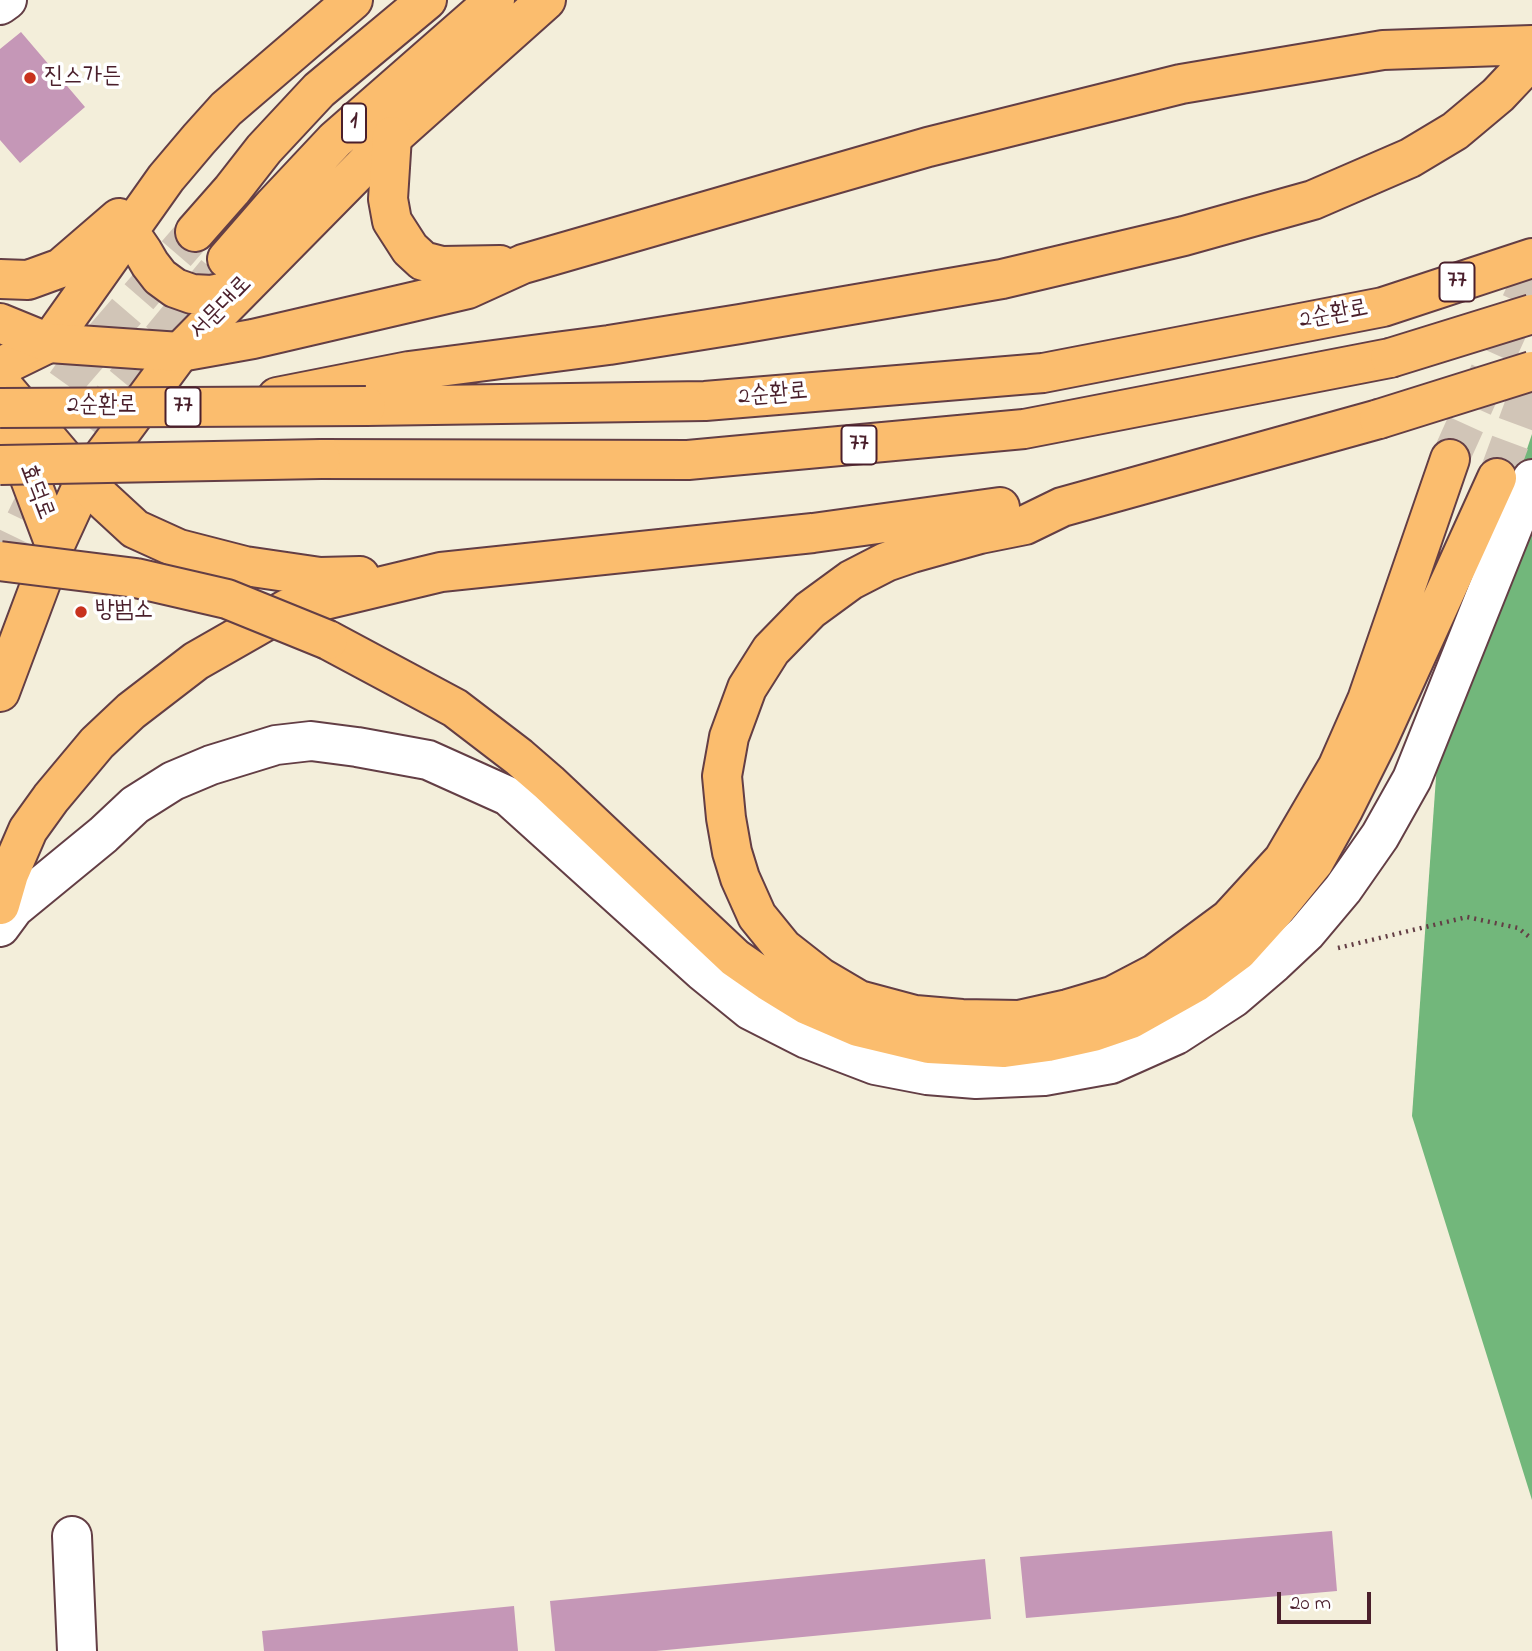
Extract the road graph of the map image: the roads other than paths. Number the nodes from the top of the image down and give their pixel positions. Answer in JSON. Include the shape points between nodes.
{"nodes":[{"id":1,"x":7,"y":0,"type":"edge"},
{"id":2,"x":353,"y":0,"type":"edge"},
{"id":3,"x":427,"y":0,"type":"edge"},
{"id":4,"x":495,"y":0,"type":"edge"},
{"id":5,"x":546,"y":0,"type":"edge"},
{"id":6,"x":0,"y":5,"type":"edge"},
{"id":7,"x":1532,"y":45,"type":"edge"},
{"id":8,"x":1532,"y":59,"type":"edge"},
{"id":9,"x":392,"y":136,"type":"junction"},
{"id":10,"x":166,"y":178,"type":"junction"},
{"id":11,"x":128,"y":230,"type":"junction"},
{"id":12,"x":195,"y":232,"type":"tunnel mouth"},
{"id":13,"x":1532,"y":258,"type":"edge"},
{"id":14,"x":523,"y":264,"type":"junction"},
{"id":15,"x":234,"y":274,"type":"junction"},
{"id":16,"x":0,"y":279,"type":"edge"},
{"id":17,"x":1532,"y":314,"type":"edge"},
{"id":18,"x":0,"y":323,"type":"edge"},
{"id":19,"x":49,"y":342,"type":"junction"},
{"id":20,"x":180,"y":352,"type":"junction"},
{"id":21,"x":0,"y":367,"type":"edge"},
{"id":22,"x":1532,"y":372,"type":"edge"},
{"id":23,"x":0,"y":384,"type":"edge"},
{"id":24,"x":0,"y":399,"type":"edge"},
{"id":25,"x":227,"y":407,"type":"junction"},
{"id":26,"x":0,"y":408,"type":"edge"},
{"id":27,"x":1450,"y":459,"type":"tunnel mouth"},
{"id":28,"x":0,"y":465,"type":"edge"},
{"id":29,"x":1515,"y":478,"type":"edge"},
{"id":30,"x":84,"y":482,"type":"junction"},
{"id":31,"x":1062,"y":507,"type":"junction"},
{"id":32,"x":55,"y":545,"type":"junction"},
{"id":33,"x":0,"y":561,"type":"edge"},
{"id":34,"x":441,"y":572,"type":"junction"},
{"id":35,"x":0,"y":692,"type":"edge"},
{"id":36,"x":0,"y":905,"type":"edge"},
{"id":37,"x":0,"y":927,"type":"edge"},
{"id":38,"x":72,"y":1536,"type":"dead end"},
{"id":39,"x":77,"y":1651,"type":"edge"}],
"edges":[{"from":1,"to":6,"type":"street"},
{"from":2,"to":10,"type":"main road","via":[[226,109]]},
{"from":3,"to":12,"type":"main road","number":"1","via":[[319,90]]},
{"from":4,"to":15,"type":"main road","name":"서문대로","number":"1","via":[[335,139],[274,205]]},
{"from":5,"to":9,"type":"main road","name":"서문대로"},
{"from":7,"to":14,"type":"main road","via":[[1383,50],[1181,84],[928,147]]},
{"from":8,"to":25,"type":"main road","bridge":true,"via":[[1455,131],[1410,158],[1313,200],[1184,236],[1002,279],[727,327],[410,371]]},
{"from":9,"to":14,"type":"main road","via":[[388,199],[392,220],[410,249],[424,261],[442,266]]},
{"from":9,"to":15,"type":"main road","name":"서문대로"},
{"from":10,"to":11,"type":"main road"},
{"from":10,"to":16,"type":"main road","via":[[61,268],[28,280]]},
{"from":11,"to":15,"type":"main road","via":[[160,277],[176,288],[212,295]]},
{"from":11,"to":19,"type":"main road"},
{"from":13,"to":25,"type":"main road","name":"2순환로","number":"77","bridge":true,"via":[[1382,307],[1043,373],[705,401]]},
{"from":14,"to":20,"type":"main road","via":[[468,289]]},
{"from":15,"to":20,"type":"main road","name":"서문대로"},
{"from":17,"to":28,"type":"main road","number":"77","bridge":true,"via":[[1390,358],[1024,429],[688,460],[321,459]]},
{"from":18,"to":19,"type":"main road"},
{"from":19,"to":20,"type":"main road"},
{"from":19,"to":21,"type":"main road"},
{"from":20,"to":30,"type":"main road","name":"서문대로"},
{"from":22,"to":31,"type":"main road","bridge":true},
{"from":23,"to":30,"type":"main road"},
{"from":24,"to":32,"type":"main road","name":"효덕로"},
{"from":25,"to":26,"type":"main road","name":"2순환로","number":"77","bridge":true},
{"from":27,"to":31,"type":"main road","via":[[1367,700],[1338,766],[1283,860],[1229,919],[1156,973],[1112,996],[1044,1015],[1019,1020],[962,1019],[915,1015],[859,1000],[783,948],[757,916],[740,877],[722,776],[729,737],[747,688],[771,650],[810,610],[851,580],[912,553],[1025,525]]},
{"from":29,"to":33,"type":"main road","bridge":true,"via":[[1343,810],[1314,862],[1275,910],[1238,951],[1195,983],[1131,1019],[1093,1032],[1004,1048],[929,1044],[858,1027],[807,1005],[734,958],[549,783],[455,708],[328,640],[227,599],[136,578]]},
{"from":29,"to":37,"type":"street","via":[[1412,779],[1343,889],[1306,933],[1233,998],[1177,1035],[1111,1064],[1044,1076],[976,1080],[875,1065],[807,1040],[750,1010],[702,971],[508,796],[428,760],[311,741],[276,745],[173,780],[135,805],[14,908]]},
{"from":30,"to":32,"type":"main road","name":"서문대로"},
{"from":30,"to":34,"type":"main road","via":[[135,529],[179,549],[246,566],[320,577]]},
{"from":31,"to":34,"type":"main road","via":[[1024,504],[813,533]]},
{"from":32,"to":35,"type":"main road","name":"서문대로"},
{"from":34,"to":36,"type":"main road","via":[[287,609],[196,661],[131,711],[51,798],[28,830]]},
{"from":38,"to":39,"type":"street"}]}
